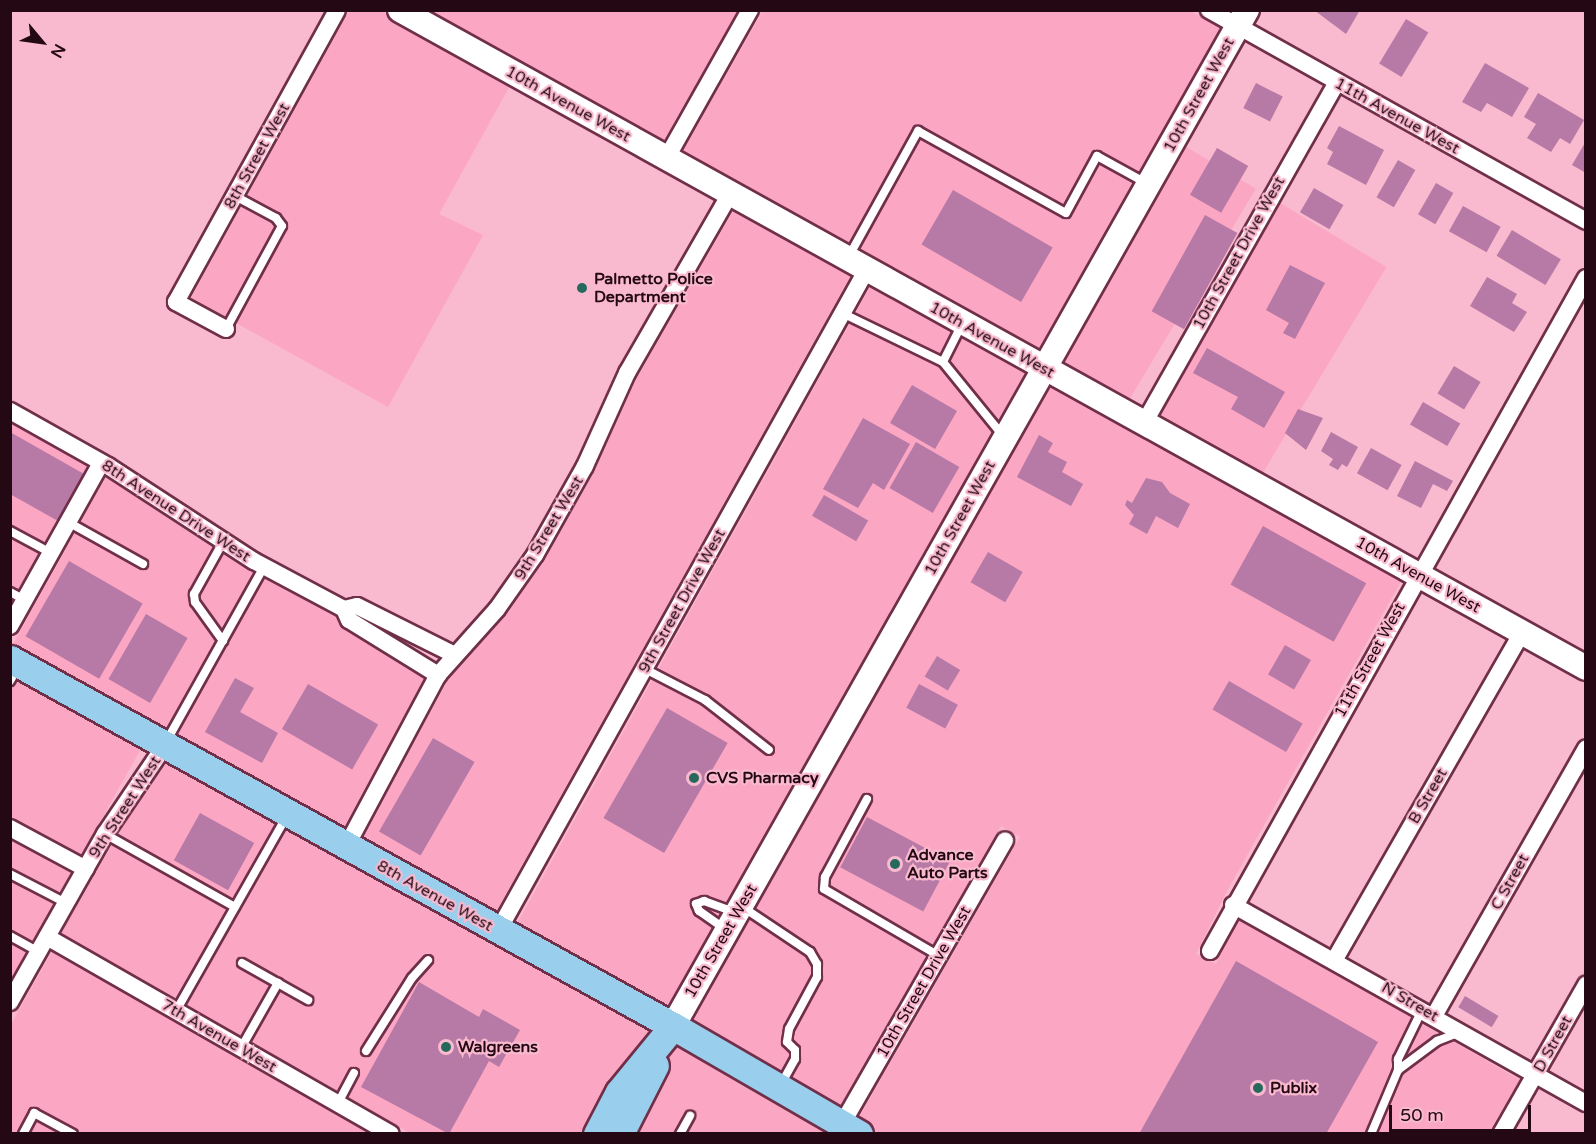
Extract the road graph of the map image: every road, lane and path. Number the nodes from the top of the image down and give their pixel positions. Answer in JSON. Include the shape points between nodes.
{"nodes":[{"id":1,"x":337,"y":10,"type":"edge"},
{"id":2,"x":400,"y":10,"type":"edge"},
{"id":3,"x":750,"y":10,"type":"edge"},
{"id":4,"x":1209,"y":10,"type":"edge"},
{"id":5,"x":1242,"y":19,"type":"edge"},
{"id":6,"x":1337,"y":82,"type":"junction"},
{"id":7,"x":666,"y":159,"type":"junction"},
{"id":8,"x":1149,"y":184,"type":"junction"},
{"id":9,"x":730,"y":194,"type":"junction"},
{"id":10,"x":235,"y":196,"type":"junction"},
{"id":11,"x":1586,"y":221,"type":"edge"},
{"id":12,"x":856,"y":266,"type":"junction"},
{"id":13,"x":1586,"y":278,"type":"edge"},
{"id":14,"x":842,"y":314,"type":"junction"},
{"id":15,"x":962,"y":324,"type":"junction"},
{"id":16,"x":226,"y":329,"type":"joint"},
{"id":17,"x":943,"y":362,"type":"junction"},
{"id":18,"x":1045,"y":369,"type":"junction"},
{"id":19,"x":10,"y":411,"type":"edge"},
{"id":20,"x":1143,"y":425,"type":"junction"},
{"id":21,"x":1006,"y":438,"type":"junction"},
{"id":22,"x":101,"y":463,"type":"junction"},
{"id":23,"x":68,"y":522,"type":"junction"},
{"id":24,"x":10,"y":531,"type":"edge"},
{"id":25,"x":223,"y":542,"type":"junction"},
{"id":26,"x":51,"y":553,"type":"junction"},
{"id":27,"x":142,"y":564,"type":"dead end"},
{"id":28,"x":264,"y":567,"type":"junction"},
{"id":29,"x":1418,"y":575,"type":"junction"},
{"id":30,"x":18,"y":596,"type":"edge"},
{"id":31,"x":344,"y":609,"type":"junction"},
{"id":32,"x":10,"y":626,"type":"edge"},
{"id":33,"x":1521,"y":633,"type":"junction"},
{"id":34,"x":223,"y":641,"type":"junction"},
{"id":35,"x":453,"y":654,"type":"junction"},
{"id":36,"x":14,"y":668,"type":"edge"},
{"id":37,"x":1586,"y":668,"type":"edge"},
{"id":38,"x":645,"y":669,"type":"junction"},
{"id":39,"x":438,"y":675,"type":"junction"},
{"id":40,"x":165,"y":745,"type":"junction"},
{"id":41,"x":1586,"y":748,"type":"edge"},
{"id":42,"x":769,"y":750,"type":"dead end"},
{"id":43,"x":867,"y":799,"type":"dead end"},
{"id":44,"x":288,"y":814,"type":"junction"},
{"id":45,"x":10,"y":828,"type":"edge"},
{"id":46,"x":105,"y":834,"type":"junction"},
{"id":47,"x":1005,"y":840,"type":"dead end"},
{"id":48,"x":346,"y":847,"type":"junction"},
{"id":49,"x":86,"y":869,"type":"junction"},
{"id":50,"x":10,"y":874,"type":"edge"},
{"id":51,"x":66,"y":903,"type":"junction"},
{"id":52,"x":1233,"y":905,"type":"junction"},
{"id":53,"x":235,"y":907,"type":"junction"},
{"id":54,"x":735,"y":917,"type":"junction"},
{"id":55,"x":498,"y":932,"type":"junction"},
{"id":56,"x":10,"y":936,"type":"edge"},
{"id":57,"x":43,"y":945,"type":"junction"},
{"id":58,"x":1210,"y":951,"type":"dead end"},
{"id":59,"x":939,"y":956,"type":"junction"},
{"id":60,"x":1335,"y":959,"type":"junction"},
{"id":61,"x":428,"y":960,"type":"dead end"},
{"id":62,"x":242,"y":963,"type":"dead end"},
{"id":63,"x":278,"y":983,"type":"junction"},
{"id":64,"x":1586,"y":985,"type":"edge"},
{"id":65,"x":308,"y":1000,"type":"dead end"},
{"id":66,"x":10,"y":1002,"type":"edge"},
{"id":67,"x":176,"y":1011,"type":"junction"},
{"id":68,"x":1428,"y":1013,"type":"junction"},
{"id":69,"x":673,"y":1026,"type":"junction"},
{"id":70,"x":1461,"y":1032,"type":"junction"},
{"id":71,"x":241,"y":1048,"type":"junction"},
{"id":72,"x":366,"y":1051,"type":"dead end"},
{"id":73,"x":1398,"y":1070,"type":"junction"},
{"id":74,"x":354,"y":1073,"type":"dead end"},
{"id":75,"x":1535,"y":1074,"type":"junction"},
{"id":76,"x":779,"y":1087,"type":"junction"},
{"id":77,"x":338,"y":1103,"type":"junction"},
{"id":78,"x":1586,"y":1103,"type":"edge"},
{"id":79,"x":690,"y":1116,"type":"dead end"},
{"id":80,"x":851,"y":1129,"type":"edge"},
{"id":81,"x":22,"y":1134,"type":"edge"},
{"id":82,"x":73,"y":1134,"type":"edge"},
{"id":83,"x":391,"y":1134,"type":"edge"},
{"id":84,"x":597,"y":1134,"type":"edge"},
{"id":85,"x":620,"y":1134,"type":"edge"},
{"id":86,"x":680,"y":1134,"type":"edge"},
{"id":87,"x":1371,"y":1134,"type":"edge"},
{"id":88,"x":1501,"y":1134,"type":"edge"}],
"edges":[{"from":1,"to":10,"type":"street","name":"8th Street West"},
{"from":2,"to":7,"type":"street","name":"10th Avenue West"},
{"from":3,"to":7,"type":"street"},
{"from":4,"to":5,"type":"street","name":"11th Avenue West"},
{"from":5,"to":6,"type":"street","name":"11th Avenue West"},
{"from":5,"to":8,"type":"street","name":"10th Street West"},
{"from":6,"to":11,"type":"street","name":"11th Avenue West"},
{"from":6,"to":20,"type":"street","name":"10th Street Drive West"},
{"from":7,"to":9,"type":"street","name":"10th Avenue West"},
{"from":8,"to":12,"type":"lane","via":[[1097,156],[1066,213],[918,131]]},
{"from":8,"to":18,"type":"street","name":"10th Street West"},
{"from":9,"to":12,"type":"street","name":"10th Avenue West"},
{"from":9,"to":35,"type":"street","name":"9th Street West","via":[[627,373],[585,466],[535,555],[497,609]]},
{"from":10,"to":16,"type":"lane","via":[[279,220],[282,226]]},
{"from":10,"to":16,"type":"street","name":"8th Street West","via":[[177,302]]},
{"from":12,"to":14,"type":"street","name":"9th Street Drive West"},
{"from":12,"to":15,"type":"street","name":"10th Avenue West"},
{"from":13,"to":29,"type":"street","name":"11th Street West"},
{"from":14,"to":17,"type":"lane"},
{"from":14,"to":38,"type":"street","name":"9th Street Drive West"},
{"from":15,"to":17,"type":"lane"},
{"from":15,"to":18,"type":"street","name":"10th Avenue West"},
{"from":17,"to":21,"type":"lane"},
{"from":18,"to":20,"type":"street","name":"10th Avenue West"},
{"from":18,"to":21,"type":"street","name":"10th Street West"},
{"from":19,"to":22,"type":"street","name":"8th Avenue Drive West"},
{"from":20,"to":29,"type":"street","name":"10th Avenue West"},
{"from":21,"to":54,"type":"street","name":"10th Street West"},
{"from":22,"to":23,"type":"street"},
{"from":22,"to":25,"type":"street","name":"8th Avenue Drive West"},
{"from":23,"to":26,"type":"street"},
{"from":23,"to":27,"type":"lane"},
{"from":24,"to":26,"type":"lane"},
{"from":25,"to":28,"type":"street","name":"8th Avenue Drive West"},
{"from":25,"to":34,"type":"lane","via":[[194,594],[200,610]]},
{"from":26,"to":30,"type":"street"},
{"from":28,"to":31,"type":"street","name":"8th Avenue Drive West"},
{"from":28,"to":34,"type":"lane"},
{"from":29,"to":33,"type":"street","name":"10th Avenue West"},
{"from":29,"to":52,"type":"street","name":"11th Street West"},
{"from":30,"to":32,"type":"street"},
{"from":31,"to":35,"type":"street","name":"8th Avenue Drive West","via":[[357,606]]},
{"from":31,"to":39,"type":"street","name":"8th Avenue Drive West","via":[[350,621]]},
{"from":33,"to":37,"type":"street","name":"10th Avenue West"},
{"from":33,"to":60,"type":"street","name":"B Street"},
{"from":34,"to":40,"type":"lane"},
{"from":35,"to":39,"type":"street","name":"9th Street West"},
{"from":36,"to":40,"type":"main road","name":"8th Avenue West"},
{"from":38,"to":42,"type":"lane","via":[[705,700]]},
{"from":38,"to":55,"type":"street","name":"9th Street Drive West"},
{"from":39,"to":48,"type":"street","name":"9th Street West"},
{"from":40,"to":44,"type":"main road","name":"8th Avenue West"},
{"from":40,"to":46,"type":"street","name":"9th Street West"},
{"from":41,"to":68,"type":"street","name":"C Street"},
{"from":43,"to":59,"type":"lane","via":[[825,877],[824,889]]},
{"from":44,"to":48,"type":"main road","name":"8th Avenue West"},
{"from":44,"to":53,"type":"lane"},
{"from":45,"to":49,"type":"street","name":"9th Street West"},
{"from":46,"to":49,"type":"street","name":"9th Street West"},
{"from":46,"to":53,"type":"lane"},
{"from":47,"to":59,"type":"street","name":"10th Street Drive West"},
{"from":48,"to":55,"type":"main road","name":"8th Avenue West"},
{"from":49,"to":51,"type":"street","name":"9th Street West"},
{"from":50,"to":51,"type":"lane"},
{"from":51,"to":57,"type":"street","name":"9th Street West"},
{"from":52,"to":58,"type":"street","name":"11th Street West"},
{"from":52,"to":60,"type":"street","name":"N Street"},
{"from":53,"to":67,"type":"lane"},
{"from":54,"to":69,"type":"street","name":"10th Street West"},
{"from":54,"to":76,"type":"lane","via":[[810,951],[817,964],[817,977],[789,1029],[787,1042],[795,1050],[795,1059]]},
{"from":55,"to":69,"type":"main road","name":"8th Avenue West"},
{"from":56,"to":57,"type":"lane"},
{"from":57,"to":66,"type":"street","name":"9th Street West"},
{"from":57,"to":67,"type":"street","name":"7th Avenue West"},
{"from":59,"to":80,"type":"street","name":"10th Street Drive West"},
{"from":60,"to":68,"type":"street","name":"N Street"},
{"from":61,"to":72,"type":"lane","via":[[412,978]]},
{"from":62,"to":63,"type":"lane"},
{"from":63,"to":65,"type":"lane"},
{"from":63,"to":71,"type":"lane"},
{"from":64,"to":75,"type":"street","name":"D Street"},
{"from":67,"to":71,"type":"street","name":"7th Avenue West"},
{"from":68,"to":70,"type":"street","name":"N Street"},
{"from":68,"to":73,"type":"lane","via":[[1398,1059]]},
{"from":69,"to":76,"type":"main road","name":"8th Avenue West"},
{"from":69,"to":84,"type":"main road","name":"10th Street West","via":[[620,1092]]},
{"from":69,"to":85,"type":"main road","name":"10th Street West"},
{"from":70,"to":73,"type":"lane","via":[[1437,1041]]},
{"from":70,"to":75,"type":"street","name":"N Street"},
{"from":71,"to":77,"type":"street","name":"7th Avenue West"},
{"from":73,"to":87,"type":"lane"},
{"from":74,"to":77,"type":"lane"},
{"from":75,"to":78,"type":"street","name":"N Street"},
{"from":75,"to":88,"type":"street","name":"D Street"},
{"from":76,"to":80,"type":"main road","name":"8th Avenue West"},
{"from":77,"to":83,"type":"street","name":"7th Avenue West"},
{"from":79,"to":86,"type":"lane"},
{"from":81,"to":82,"type":"lane","via":[[34,1113]]}]}
